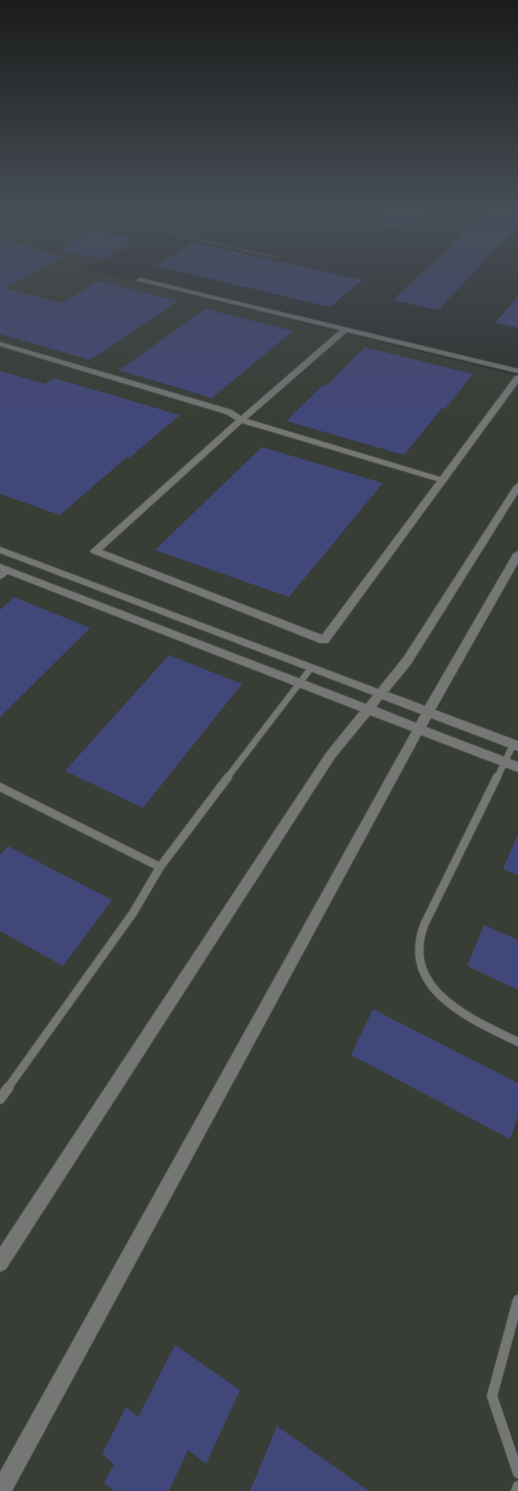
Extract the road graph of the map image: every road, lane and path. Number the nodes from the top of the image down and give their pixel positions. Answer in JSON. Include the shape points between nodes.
{"nodes":[{"id":1,"x":140,"y":280,"type":"dead end"},
{"id":2,"x":346,"y":329,"type":"junction"},
{"id":3,"x":0,"y":344,"type":"edge"},
{"id":4,"x":518,"y":371,"type":"edge"},
{"id":5,"x":518,"y":378,"type":"edge"},
{"id":6,"x":241,"y":420,"type":"junction"},
{"id":7,"x":442,"y":480,"type":"junction"},
{"id":8,"x":518,"y":486,"type":"edge"},
{"id":9,"x":0,"y":550,"type":"edge"},
{"id":10,"x":518,"y":554,"type":"edge"},
{"id":11,"x":3,"y":571,"type":"edge"},
{"id":12,"x":312,"y":668,"type":"junction"},
{"id":13,"x":300,"y":682,"type":"junction"},
{"id":14,"x":380,"y":694,"type":"junction"},
{"id":15,"x":368,"y":709,"type":"junction"},
{"id":16,"x":427,"y":712,"type":"junction"},
{"id":17,"x":418,"y":728,"type":"junction"},
{"id":18,"x":516,"y":745,"type":"edge"},
{"id":19,"x":505,"y":762,"type":"junction"},
{"id":20,"x":518,"y":767,"type":"edge"},
{"id":21,"x":0,"y":787,"type":"edge"},
{"id":22,"x":160,"y":867,"type":"junction"},
{"id":23,"x":518,"y":1042,"type":"edge"},
{"id":24,"x":0,"y":1099,"type":"edge"},
{"id":25,"x":0,"y":1263,"type":"edge"},
{"id":26,"x":518,"y":1300,"type":"edge"},
{"id":27,"x":518,"y":1473,"type":"edge"},
{"id":28,"x":518,"y":1486,"type":"edge"},
{"id":29,"x":0,"y":1491,"type":"edge"},
{"id":30,"x":516,"y":1491,"type":"edge"}],
"edges":[{"from":1,"to":2,"type":"street"},
{"from":2,"to":4,"type":"street"},
{"from":2,"to":6,"type":"street"},
{"from":3,"to":6,"type":"street","via":[[229,412]]},
{"from":5,"to":7,"type":"street"},
{"from":6,"to":7,"type":"street"},
{"from":6,"to":7,"type":"street","via":[[95,551],[324,640]]},
{"from":8,"to":14,"type":"street","via":[[407,660]]},
{"from":9,"to":12,"type":"street"},
{"from":10,"to":16,"type":"street"},
{"from":11,"to":13,"type":"street"},
{"from":12,"to":13,"type":"lane"},
{"from":12,"to":14,"type":"street"},
{"from":13,"to":15,"type":"street"},
{"from":13,"to":22,"type":"lane"},
{"from":14,"to":15,"type":"street"},
{"from":14,"to":16,"type":"street"},
{"from":15,"to":17,"type":"street"},
{"from":15,"to":25,"type":"street","via":[[330,756]]},
{"from":16,"to":17,"type":"street"},
{"from":16,"to":18,"type":"street"},
{"from":17,"to":19,"type":"street"},
{"from":17,"to":29,"type":"street"},
{"from":18,"to":19,"type":"lane"},
{"from":19,"to":20,"type":"street"},
{"from":19,"to":23,"type":"lane","via":[[419,940],[420,958],[426,977],[438,995],[455,1010]]},
{"from":21,"to":22,"type":"lane"},
{"from":22,"to":24,"type":"lane","via":[[133,913]]},
{"from":26,"to":27,"type":"lane","via":[[492,1396]]},
{"from":28,"to":30,"type":"lane"}]}
